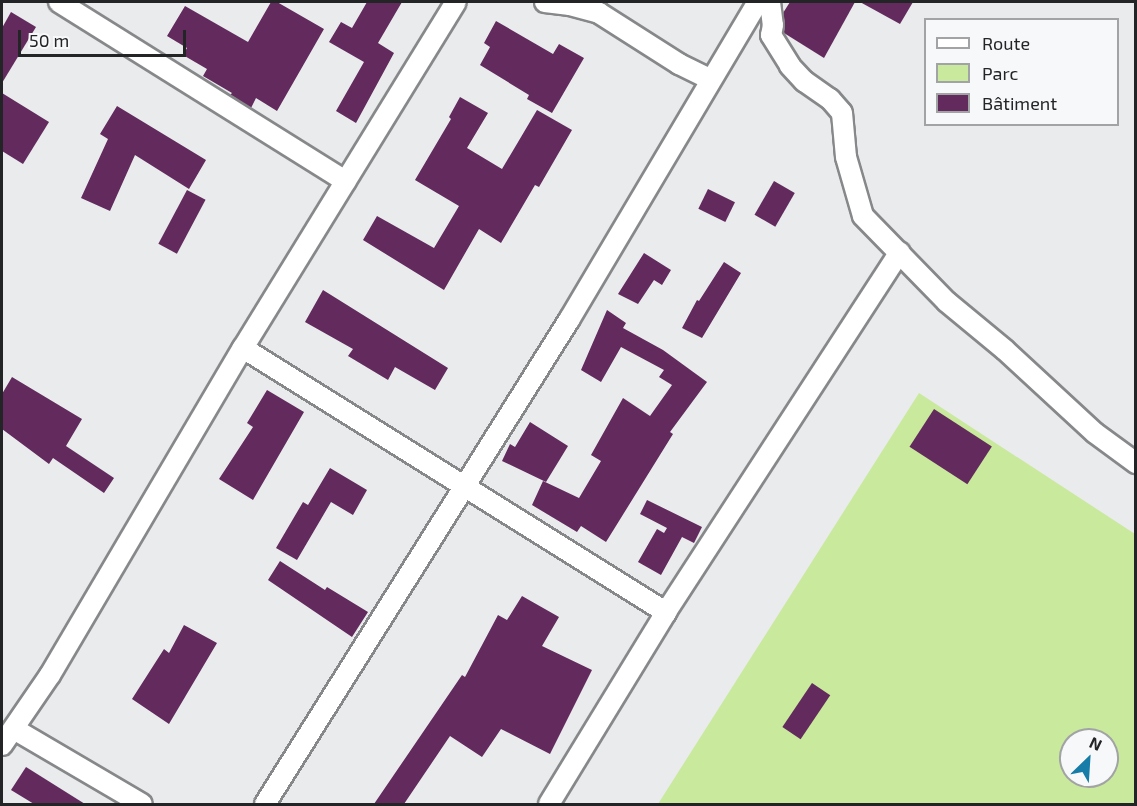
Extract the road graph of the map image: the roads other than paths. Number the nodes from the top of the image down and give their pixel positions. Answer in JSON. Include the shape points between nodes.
{"nodes":[{"id":1,"x":59,"y":2,"type":"edge"},
{"id":2,"x":456,"y":2,"type":"edge"},
{"id":3,"x":544,"y":2,"type":"edge"},
{"id":4,"x":758,"y":2,"type":"edge"},
{"id":5,"x":770,"y":2,"type":"edge"},
{"id":6,"x":710,"y":79,"type":"junction"},
{"id":7,"x":346,"y":181,"type":"junction"},
{"id":8,"x":900,"y":252,"type":"junction"},
{"id":9,"x":243,"y":348,"type":"junction"},
{"id":10,"x":1136,"y":463,"type":"edge"},
{"id":11,"x":464,"y":486,"type":"junction"},
{"id":12,"x":666,"y":612,"type":"junction"},
{"id":13,"x":8,"y":737,"type":"edge"},
{"id":14,"x":142,"y":804,"type":"edge"},
{"id":15,"x":265,"y":804,"type":"edge"},
{"id":16,"x":549,"y":804,"type":"edge"}],
"edges":[{"from":1,"to":7,"type":"street"},
{"from":2,"to":7,"type":"street"},
{"from":3,"to":6,"type":"street","via":[[599,13]]},
{"from":4,"to":6,"type":"street"},
{"from":5,"to":8,"type":"street","via":[[771,35],[790,66],[842,113],[846,157],[863,216]]},
{"from":6,"to":11,"type":"street","via":[[569,320]]},
{"from":7,"to":9,"type":"street"},
{"from":8,"to":10,"type":"street","via":[[947,302],[1095,433]]},
{"from":8,"to":12,"type":"street"},
{"from":9,"to":11,"type":"street"},
{"from":9,"to":13,"type":"street","via":[[50,675]]},
{"from":11,"to":12,"type":"street"},
{"from":11,"to":15,"type":"street"},
{"from":12,"to":16,"type":"street"},
{"from":13,"to":14,"type":"street"}]}
